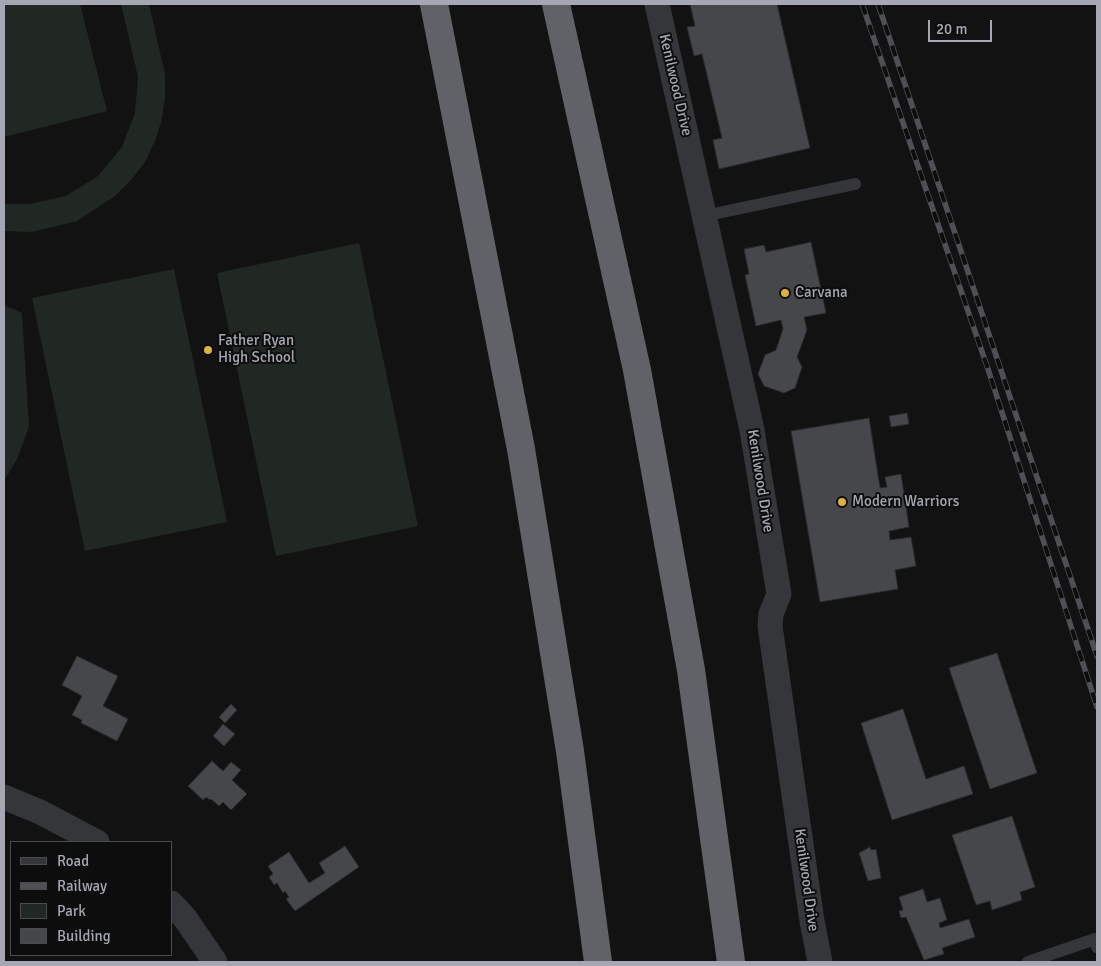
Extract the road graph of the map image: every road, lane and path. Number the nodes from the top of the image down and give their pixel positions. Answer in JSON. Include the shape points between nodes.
{"nodes":[{"id":1,"x":434,"y":4,"type":"edge"},
{"id":2,"x":556,"y":4,"type":"edge"},
{"id":3,"x":657,"y":4,"type":"edge"},
{"id":4,"x":855,"y":184,"type":"dead end"},
{"id":5,"x":704,"y":216,"type":"junction"},
{"id":6,"x":4,"y":797,"type":"edge"},
{"id":7,"x":95,"y":841,"type":"edge"},
{"id":8,"x":172,"y":904,"type":"edge"},
{"id":9,"x":1097,"y":947,"type":"edge"},
{"id":10,"x":215,"y":962,"type":"edge"},
{"id":11,"x":598,"y":962,"type":"edge"},
{"id":12,"x":731,"y":962,"type":"edge"},
{"id":13,"x":820,"y":962,"type":"edge"},
{"id":14,"x":1028,"y":962,"type":"edge"}],
"edges":[{"from":1,"to":11,"type":"highway","via":[[521,449],[570,751]]},
{"from":2,"to":12,"type":"highway","via":[[637,370],[691,670]]},
{"from":3,"to":5,"type":"street","name":"Kenilwood Drive"},
{"from":4,"to":5,"type":"lane"},
{"from":5,"to":13,"type":"street","name":"Kenilwood Drive","via":[[752,430],[779,594],[770,626]]},
{"from":6,"to":7,"type":"street"},
{"from":8,"to":10,"type":"street"},
{"from":9,"to":14,"type":"lane","via":[[1095,939]]}]}
